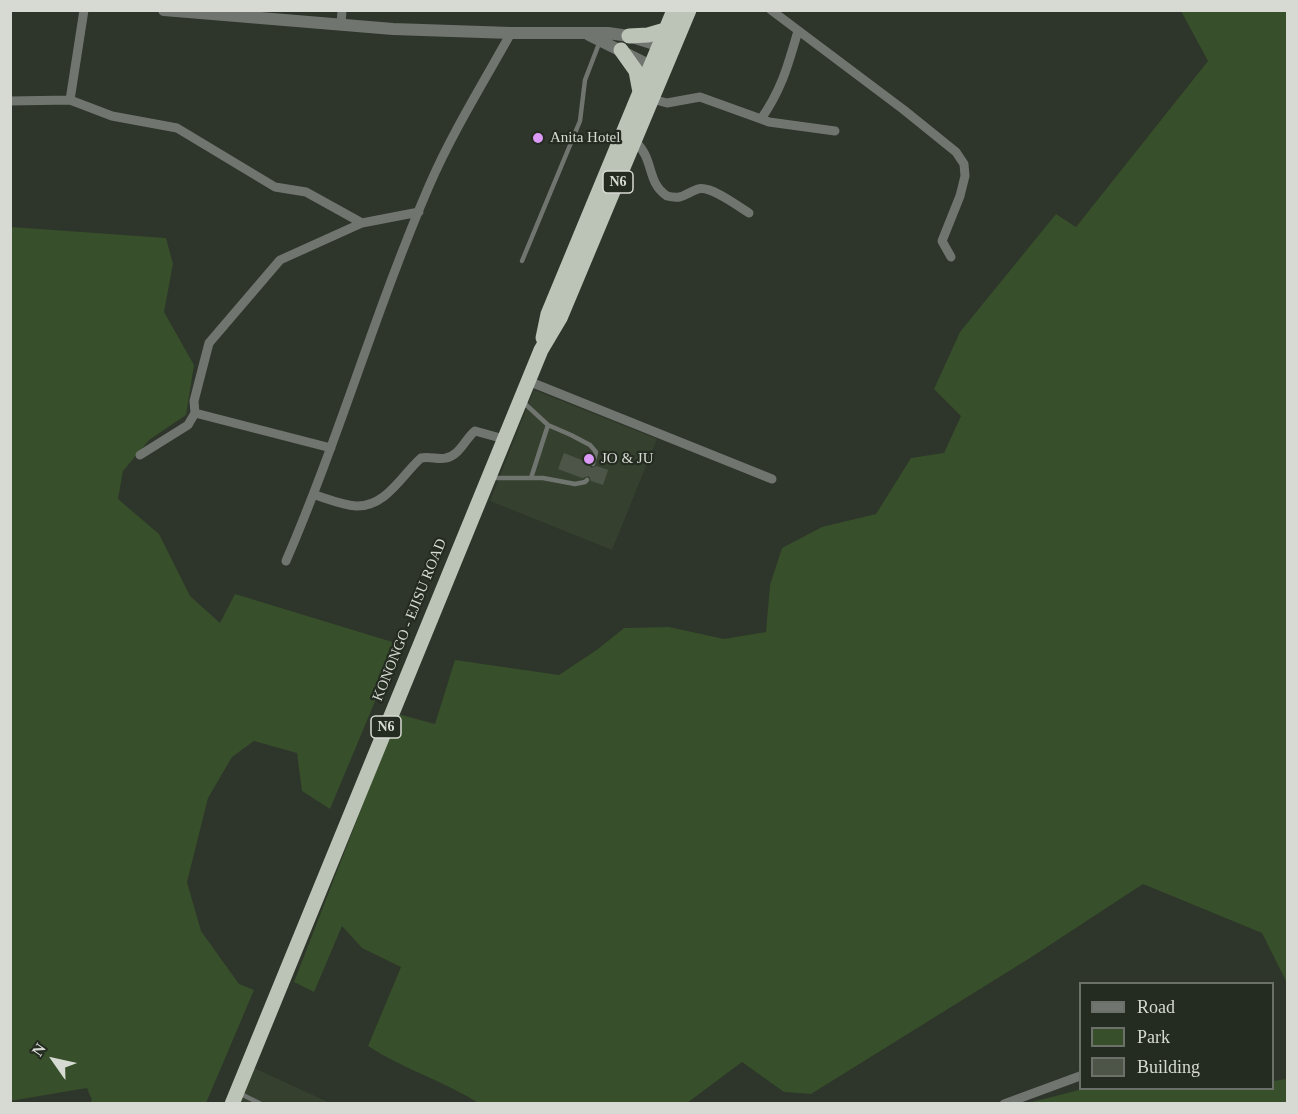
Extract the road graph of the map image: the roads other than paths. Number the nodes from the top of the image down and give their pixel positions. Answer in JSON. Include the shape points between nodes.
{"nodes":[{"id":1,"x":84,"y":10,"type":"edge"},
{"id":2,"x":164,"y":10,"type":"edge"},
{"id":3,"x":342,"y":10,"type":"edge"},
{"id":4,"x":674,"y":10,"type":"edge"},
{"id":5,"x":689,"y":10,"type":"edge"},
{"id":6,"x":771,"y":10,"type":"edge"},
{"id":7,"x":341,"y":25,"type":"junction"},
{"id":8,"x":665,"y":30,"type":"junction"},
{"id":9,"x":798,"y":31,"type":"junction"},
{"id":10,"x":512,"y":33,"type":"junction"},
{"id":11,"x":629,"y":36,"type":"junction"},
{"id":12,"x":594,"y":38,"type":"junction"},
{"id":13,"x":666,"y":48,"type":"junction"},
{"id":14,"x":621,"y":50,"type":"junction"},
{"id":15,"x":657,"y":69,"type":"junction"},
{"id":16,"x":646,"y":95,"type":"junction"},
{"id":17,"x":70,"y":100,"type":"junction"},
{"id":18,"x":10,"y":101,"type":"edge"},
{"id":19,"x":761,"y":119,"type":"junction"},
{"id":20,"x":835,"y":130,"type":"dead end"},
{"id":21,"x":635,"y":141,"type":"junction"},
{"id":22,"x":418,"y":212,"type":"junction"},
{"id":23,"x":749,"y":213,"type":"dead end"},
{"id":24,"x":362,"y":222,"type":"junction"},
{"id":25,"x":951,"y":257,"type":"dead end"},
{"id":26,"x":522,"y":261,"type":"dead end"},
{"id":27,"x":541,"y":350,"type":"junction"},
{"id":28,"x":528,"y":381,"type":"junction"},
{"id":29,"x":520,"y":400,"type":"junction"},
{"id":30,"x":195,"y":413,"type":"junction"},
{"id":31,"x":548,"y":425,"type":"junction"},
{"id":32,"x":504,"y":439,"type":"junction"},
{"id":33,"x":332,"y":448,"type":"junction"},
{"id":34,"x":140,"y":455,"type":"dead end"},
{"id":35,"x":593,"y":464,"type":"dead end"},
{"id":36,"x":488,"y":478,"type":"junction"},
{"id":37,"x":531,"y":478,"type":"junction"},
{"id":38,"x":772,"y":479,"type":"dead end"},
{"id":39,"x":587,"y":480,"type":"dead end"},
{"id":40,"x":315,"y":495,"type":"junction"},
{"id":41,"x":286,"y":561,"type":"dead end"},
{"id":42,"x":1079,"y":1076,"type":"edge"},
{"id":43,"x":234,"y":1098,"type":"edge"},
{"id":44,"x":261,"y":1104,"type":"edge"},
{"id":45,"x":1004,"y":1104,"type":"edge"}],
"edges":[{"from":1,"to":17,"type":"street"},
{"from":2,"to":7,"type":"street"},
{"from":3,"to":7,"type":"street"},
{"from":4,"to":8,"type":"highway","name":"KONONGO - EJISU ROAD","number":"N6"},
{"from":5,"to":13,"type":"highway","name":"KONONGO - EJISU ROAD","number":"N6"},
{"from":6,"to":9,"type":"street"},
{"from":7,"to":10,"type":"street"},
{"from":8,"to":11,"type":"highway"},
{"from":8,"to":13,"type":"highway","name":"KONONGO - EJISU ROAD","number":"N6"},
{"from":9,"to":19,"type":"street","via":[[782,84]]},
{"from":9,"to":25,"type":"street","via":[[956,152],[964,164],[964,176],[942,241]]},
{"from":10,"to":12,"type":"street"},
{"from":10,"to":22,"type":"street","via":[[453,134]]},
{"from":11,"to":12,"type":"street","via":[[608,33]]},
{"from":11,"to":13,"type":"street"},
{"from":12,"to":14,"type":"street"},
{"from":12,"to":26,"type":"lane","via":[[580,121]]},
{"from":13,"to":15,"type":"highway","name":"KONONGO - EJISU ROAD","number":"N6"},
{"from":14,"to":15,"type":"street"},
{"from":14,"to":16,"type":"highway"},
{"from":15,"to":16,"type":"highway","name":"KONONGO - EJISU ROAD","number":"N6"},
{"from":16,"to":19,"type":"street","via":[[667,103],[700,97]]},
{"from":16,"to":21,"type":"highway","name":"KONONGO - EJISU ROAD","number":"N6"},
{"from":16,"to":27,"type":"highway","name":"KONONGO - EJISU ROAD","number":"N6","via":[[548,314]]},
{"from":17,"to":18,"type":"street"},
{"from":17,"to":24,"type":"street","via":[[112,116],[177,128],[275,187],[306,192]]},
{"from":19,"to":20,"type":"street"},
{"from":21,"to":23,"type":"street","via":[[649,159],[654,184],[666,196],[683,197],[706,189]]},
{"from":21,"to":27,"type":"highway","name":"KONONGO - EJISU ROAD","number":"N6","via":[[560,318]]},
{"from":22,"to":24,"type":"street"},
{"from":22,"to":33,"type":"street"},
{"from":24,"to":30,"type":"street","via":[[280,260],[209,343],[194,400]]},
{"from":27,"to":28,"type":"highway","name":"KONONGO - EJISU ROAD","number":"N6"},
{"from":28,"to":29,"type":"highway","name":"KONONGO - EJISU ROAD","number":"N6"},
{"from":28,"to":38,"type":"street"},
{"from":29,"to":31,"type":"lane"},
{"from":29,"to":32,"type":"highway","name":"KONONGO - EJISU ROAD","number":"N6"},
{"from":30,"to":33,"type":"street"},
{"from":30,"to":34,"type":"street","via":[[188,425]]},
{"from":31,"to":35,"type":"lane","via":[[590,445],[596,452]]},
{"from":31,"to":37,"type":"lane"},
{"from":32,"to":36,"type":"highway","name":"KONONGO - EJISU ROAD","number":"N6"},
{"from":32,"to":40,"type":"street","via":[[475,431],[450,457],[422,458],[381,500],[369,505],[348,505]]},
{"from":33,"to":40,"type":"street"},
{"from":36,"to":37,"type":"lane"},
{"from":36,"to":43,"type":"highway","name":"KONONGO - EJISU ROAD","number":"N6"},
{"from":37,"to":39,"type":"lane","via":[[575,484]]},
{"from":40,"to":41,"type":"street"},
{"from":42,"to":45,"type":"street"},
{"from":43,"to":44,"type":"lane"}]}
